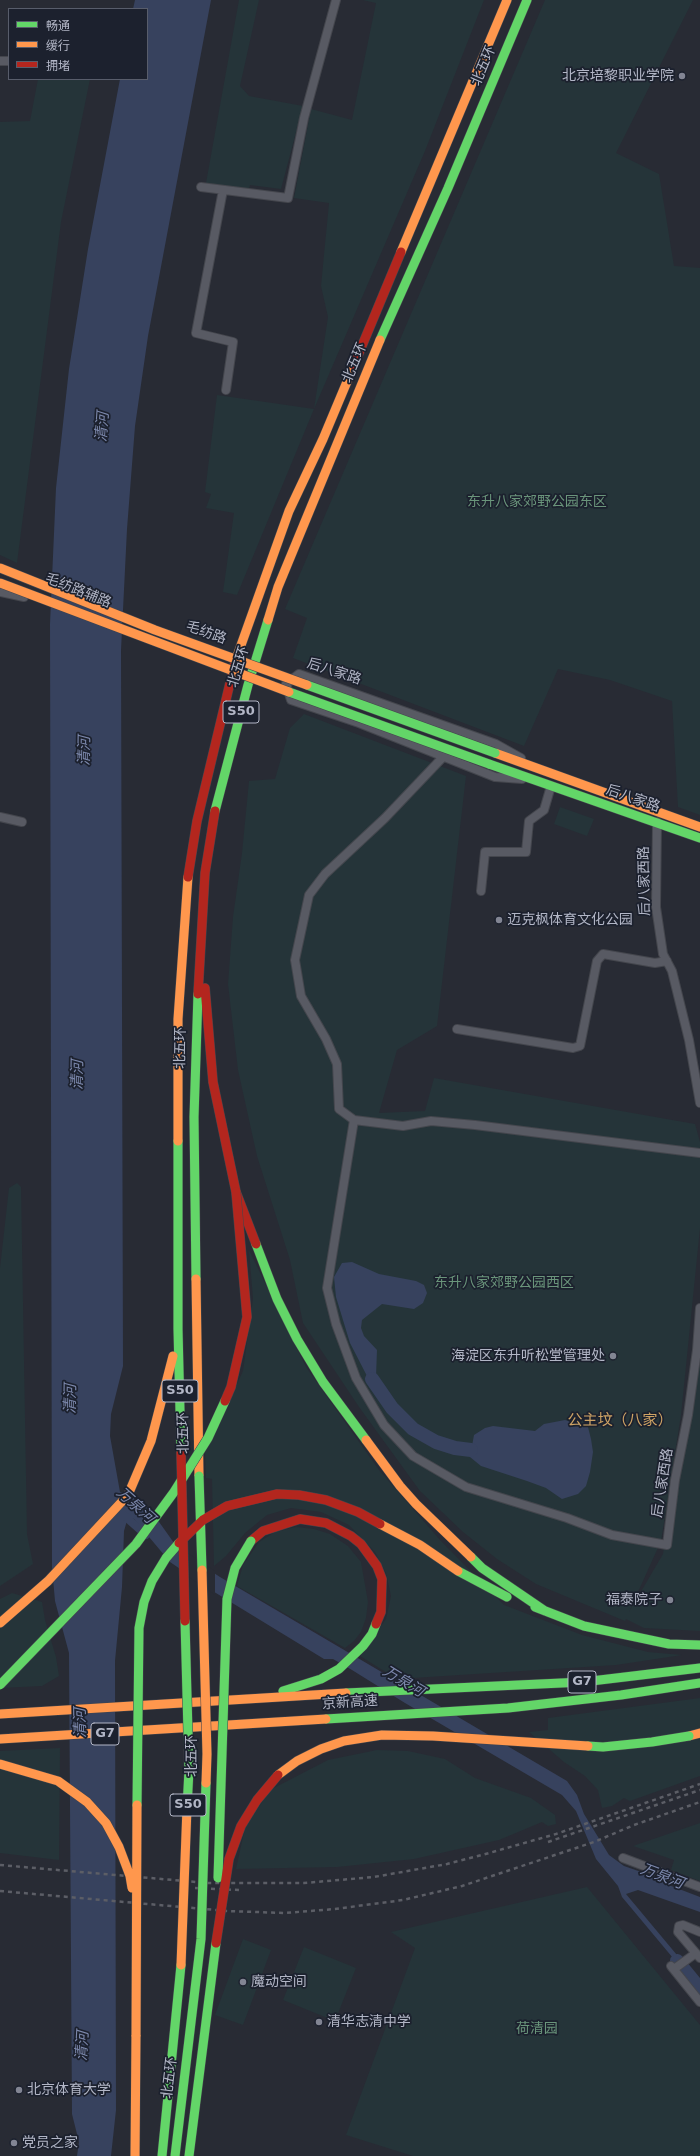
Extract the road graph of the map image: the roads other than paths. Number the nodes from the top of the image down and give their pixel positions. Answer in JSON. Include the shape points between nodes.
{"nodes":[{"id":1,"x":336,"y":0,"type":"edge"},
{"id":2,"x":503,"y":0,"type":"edge"},
{"id":3,"x":507,"y":0,"type":"edge"},
{"id":4,"x":527,"y":0,"type":"edge"},
{"id":5,"x":484,"y":54,"type":"junction"},
{"id":6,"x":201,"y":187,"type":"dead end"},
{"id":7,"x":223,"y":190,"type":"junction"},
{"id":8,"x":226,"y":390,"type":"dead end"},
{"id":9,"x":0,"y":565,"type":"edge"},
{"id":10,"x":0,"y":568,"type":"edge"},
{"id":11,"x":0,"y":583,"type":"edge"},
{"id":12,"x":0,"y":592,"type":"edge"},
{"id":13,"x":24,"y":597,"type":"dead end"},
{"id":14,"x":151,"y":634,"type":"dead end"},
{"id":15,"x":495,"y":753,"type":"joint"},
{"id":16,"x":444,"y":756,"type":"junction"},
{"id":17,"x":489,"y":764,"type":"joint"},
{"id":18,"x":539,"y":769,"type":"junction"},
{"id":19,"x":533,"y":779,"type":"junction"},
{"id":20,"x":551,"y":786,"type":"junction"},
{"id":21,"x":0,"y":817,"type":"edge"},
{"id":22,"x":22,"y":822,"type":"dead end"},
{"id":23,"x":657,"y":822,"type":"junction"},
{"id":24,"x":700,"y":827,"type":"edge"},
{"id":25,"x":700,"y":838,"type":"edge"},
{"id":26,"x":481,"y":891,"type":"dead end"},
{"id":27,"x":201,"y":941,"type":"junction"},
{"id":28,"x":667,"y":961,"type":"junction"},
{"id":29,"x":457,"y":1029,"type":"dead end"},
{"id":30,"x":700,"y":1102,"type":"edge"},
{"id":31,"x":354,"y":1120,"type":"junction"},
{"id":32,"x":700,"y":1153,"type":"edge"},
{"id":33,"x":236,"y":1192,"type":"junction"},
{"id":34,"x":700,"y":1308,"type":"edge"},
{"id":35,"x":178,"y":1329,"type":"junction"},
{"id":36,"x":545,"y":1611,"type":"junction"},
{"id":37,"x":0,"y":1623,"type":"edge"},
{"id":38,"x":700,"y":1645,"type":"edge"},
{"id":39,"x":700,"y":1668,"type":"edge"},
{"id":40,"x":700,"y":1683,"type":"edge"},
{"id":41,"x":0,"y":1685,"type":"edge"},
{"id":42,"x":263,"y":1698,"type":"junction"},
{"id":43,"x":0,"y":1714,"type":"edge"},
{"id":44,"x":700,"y":1733,"type":"edge"},
{"id":45,"x":0,"y":1739,"type":"edge"},
{"id":46,"x":0,"y":1764,"type":"edge"},
{"id":47,"x":623,"y":1858,"type":"dead end"},
{"id":48,"x":700,"y":1887,"type":"edge"},
{"id":49,"x":137,"y":1917,"type":"junction"},
{"id":50,"x":700,"y":1932,"type":"edge"},
{"id":51,"x":216,"y":1943,"type":"junction"},
{"id":52,"x":698,"y":1956,"type":"edge"},
{"id":53,"x":700,"y":2002,"type":"edge"},
{"id":54,"x":134,"y":2156,"type":"edge"},
{"id":55,"x":162,"y":2156,"type":"edge"},
{"id":56,"x":175,"y":2156,"type":"edge"},
{"id":57,"x":189,"y":2156,"type":"edge"}],
"edges":[{"from":1,"to":7,"type":"street","via":[[304,118],[288,198]]},
{"from":2,"to":5,"type":"main road"},
{"from":3,"to":5,"type":"main road","name":"北五环","number":"S50"},
{"from":4,"to":27,"type":"main road","name":"北五环","number":"S50","via":[[448,188],[370,362],[278,587],[217,801],[205,873]]},
{"from":5,"to":35,"type":"main road","name":"北五环","number":"S50","via":[[281,533],[237,656],[202,798],[188,876],[178,1019]]},
{"from":6,"to":7,"type":"street"},
{"from":7,"to":8,"type":"street","via":[[196,333],[233,342]]},
{"from":9,"to":14,"type":"street","name":"毛纺路辅路","via":[[35,587]]},
{"from":10,"to":15,"type":"main road","name":"毛纺路","bridge":true,"via":[[155,630]]},
{"from":11,"to":17,"type":"main road","name":"毛纺路","bridge":true,"via":[[240,674]]},
{"from":12,"to":13,"type":"street"},
{"from":15,"to":18,"type":"main road","name":"后八家路"},
{"from":16,"to":18,"type":"street","name":"后八家路","via":[[291,700],[286,684],[299,674],[496,744]]},
{"from":16,"to":19,"type":"street","name":"后八家路","via":[[495,777]]},
{"from":16,"to":31,"type":"street","via":[[385,818],[325,874],[308,895],[295,960],[301,996],[337,1064],[339,1110]]},
{"from":17,"to":19,"type":"main road","name":"后八家路"},
{"from":18,"to":24,"type":"main road","name":"后八家路"},
{"from":19,"to":20,"type":"main road","name":"后八家路"},
{"from":20,"to":23,"type":"main road","name":"后八家路"},
{"from":20,"to":26,"type":"street","via":[[544,810],[529,821],[526,852],[485,852]]},
{"from":21,"to":22,"type":"street"},
{"from":23,"to":25,"type":"main road","name":"后八家路"},
{"from":23,"to":28,"type":"street","name":"后八家西路","via":[[656,907],[663,954]]},
{"from":27,"to":33,"type":"main road","via":[[213,1082]]},
{"from":27,"to":56,"type":"main road","name":"北五环","number":"S50","bridge":true,"via":[[194,1117],[199,1476],[207,1754],[201,1939]]},
{"from":28,"to":29,"type":"street","via":[[655,963],[603,954],[597,961],[580,1046],[573,1048]]},
{"from":28,"to":30,"type":"street","name":"后八家西路","via":[[672,971],[687,1032]]},
{"from":31,"to":32,"type":"street","via":[[403,1126],[431,1121]]},
{"from":31,"to":34,"type":"street","name":"后八家西路","via":[[327,1288],[336,1324],[356,1378],[384,1425],[413,1456],[466,1487],[567,1518],[612,1535],[667,1545],[675,1480],[689,1408]]},
{"from":33,"to":36,"type":"main road","bridge":true,"via":[[277,1299],[320,1377],[400,1486],[459,1547],[497,1580]]},
{"from":33,"to":41,"type":"main road","bridge":true,"via":[[247,1317],[231,1387],[208,1438],[174,1492],[136,1544]]},
{"from":35,"to":37,"type":"main road","via":[[151,1441],[128,1495],[48,1581]]},
{"from":35,"to":55,"type":"main road","name":"北五环","number":"S50","bridge":true,"via":[[189,1770],[181,1965]]},
{"from":36,"to":38,"type":"main road","via":[[584,1626],[610,1632],[669,1644]]},
{"from":36,"to":49,"type":"main road","bridge":true,"via":[[508,1597],[458,1571],[420,1546],[358,1512],[326,1500],[277,1494],[227,1506],[203,1520],[184,1536],[152,1581],[144,1602],[139,1628]]},
{"from":39,"to":42,"type":"main road","name":"京新高速","number":"G7","via":[[583,1682]]},
{"from":40,"to":45,"type":"main road","name":"京新高速","number":"G7","via":[[508,1708]]},
{"from":42,"to":43,"type":"main road","name":"京新高速","number":"G7"},
{"from":42,"to":51,"type":"main road","bridge":true,"via":[[321,1679],[339,1669],[372,1634],[381,1612],[382,1579],[369,1554],[351,1536],[326,1523],[300,1519],[263,1531],[251,1541],[235,1568],[227,1599]]},
{"from":44,"to":51,"type":"main road","bridge":true,"via":[[626,1745],[592,1746],[382,1735],[344,1741],[321,1748],[279,1774],[240,1826],[229,1859]]},
{"from":46,"to":49,"type":"main road","bridge":true,"via":[[58,1781],[87,1802],[106,1822],[130,1876]]},
{"from":47,"to":48,"type":"street"},
{"from":49,"to":54,"type":"main road","bridge":true},
{"from":50,"to":52,"type":"street","via":[[683,1925],[679,1926],[678,1932]]},
{"from":51,"to":57,"type":"main road"},
{"from":52,"to":53,"type":"street","via":[[674,1967]]}]}
